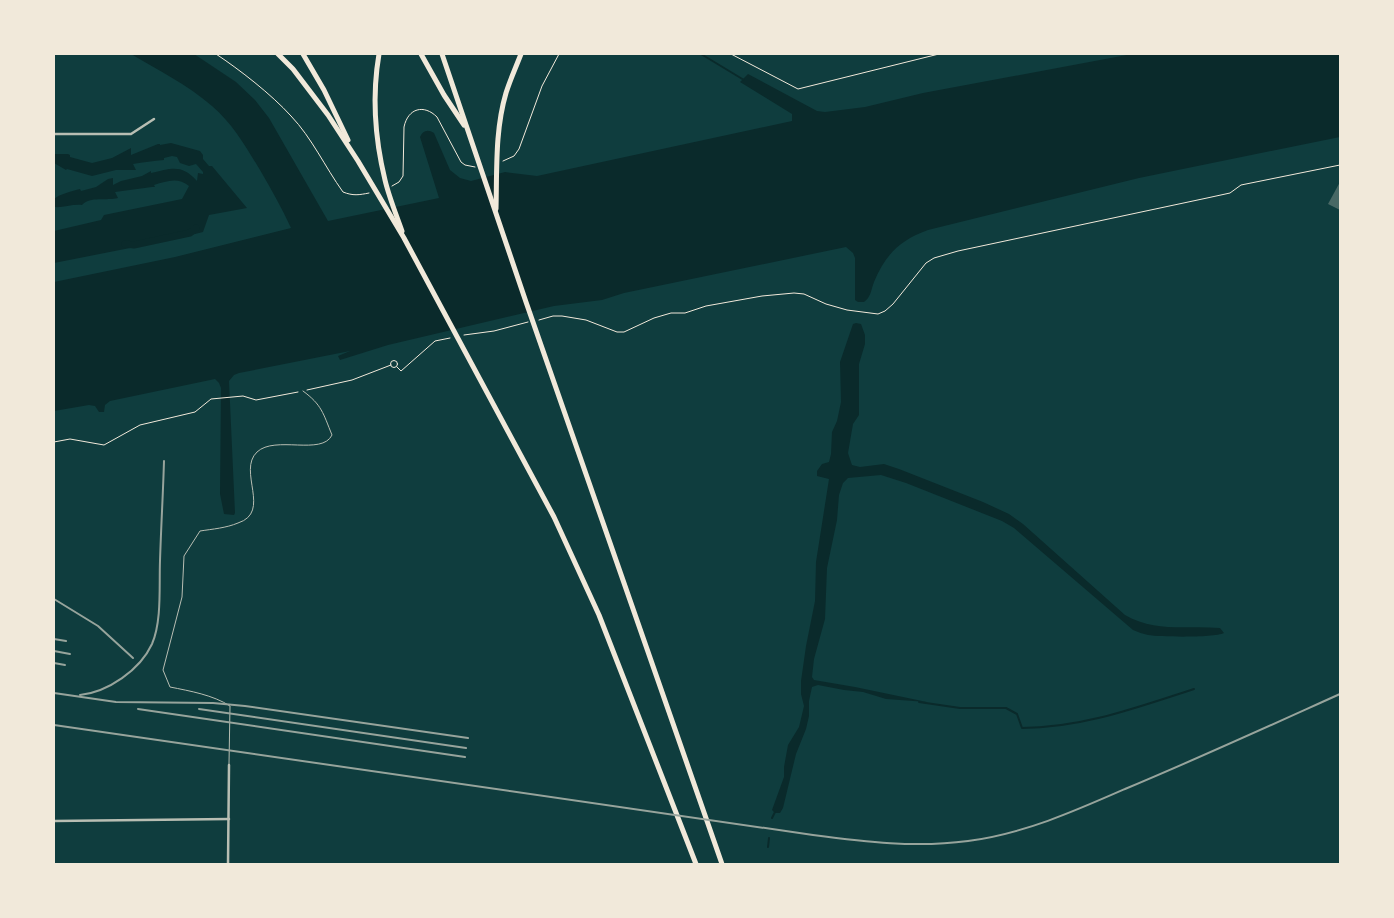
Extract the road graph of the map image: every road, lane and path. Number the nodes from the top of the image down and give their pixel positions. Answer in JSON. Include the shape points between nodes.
{"nodes":[{"id":1,"x":216,"y":54,"type":"edge"},
{"id":2,"x":278,"y":54,"type":"edge"},
{"id":3,"x":303,"y":54,"type":"edge"},
{"id":4,"x":379,"y":54,"type":"edge"},
{"id":5,"x":421,"y":54,"type":"edge"},
{"id":6,"x":442,"y":54,"type":"edge"},
{"id":7,"x":521,"y":54,"type":"edge"},
{"id":8,"x":559,"y":54,"type":"edge"},
{"id":9,"x":731,"y":54,"type":"edge"},
{"id":10,"x":939,"y":54,"type":"edge"},
{"id":11,"x":154,"y":119,"type":"dead end"},
{"id":12,"x":469,"y":132,"type":"junction"},
{"id":13,"x":54,"y":134,"type":"edge"},
{"id":14,"x":358,"y":161,"type":"junction"},
{"id":15,"x":500,"y":161,"type":"dead end"},
{"id":16,"x":1340,"y":166,"type":"edge"},
{"id":17,"x":478,"y":167,"type":"dead end"},
{"id":18,"x":392,"y":187,"type":"dead end"},
{"id":19,"x":375,"y":191,"type":"dead end"},
{"id":20,"x":496,"y":214,"type":"junction"},
{"id":21,"x":404,"y":238,"type":"junction"},
{"id":22,"x":536,"y":320,"type":"dead end"},
{"id":23,"x":527,"y":323,"type":"dead end"},
{"id":24,"x":462,"y":335,"type":"dead end"},
{"id":25,"x":452,"y":337,"type":"dead end"},
{"id":26,"x":391,"y":365,"type":"junction"},
{"id":27,"x":396,"y":367,"type":"junction"},
{"id":28,"x":303,"y":391,"type":"junction"},
{"id":29,"x":54,"y":442,"type":"edge"},
{"id":30,"x":228,"y":764,"type":"joint"},
{"id":31,"x":229,"y":819,"type":"junction"},
{"id":32,"x":54,"y":821,"type":"edge"},
{"id":33,"x":228,"y":864,"type":"edge"},
{"id":34,"x":696,"y":864,"type":"edge"},
{"id":35,"x":722,"y":864,"type":"edge"}],
"edges":[{"from":1,"to":19,"type":"path","via":[[291,116],[343,192],[357,196]]},
{"from":2,"to":14,"type":"highway","via":[[317,99]]},
{"from":3,"to":14,"type":"highway"},
{"from":4,"to":21,"type":"highway","via":[[377,131],[386,181]]},
{"from":5,"to":12,"type":"highway"},
{"from":6,"to":12,"type":"highway"},
{"from":7,"to":20,"type":"highway","via":[[501,114]]},
{"from":8,"to":15,"type":"path","via":[[542,86],[519,149],[510,158]]},
{"from":9,"to":10,"type":"path","via":[[798,89]]},
{"from":11,"to":13,"type":"street","via":[[131,134]]},
{"from":12,"to":20,"type":"highway"},
{"from":14,"to":21,"type":"highway"},
{"from":16,"to":22,"type":"path","via":[[1241,185],[1214,196],[934,258],[916,274],[893,304],[878,314],[840,308],[794,293],[672,313],[624,332],[562,316]]},
{"from":17,"to":18,"type":"path","via":[[461,162],[432,112],[415,110],[406,120],[403,176]]},
{"from":20,"to":35,"type":"highway"},
{"from":21,"to":34,"type":"highway","via":[[549,508],[583,578]]},
{"from":23,"to":24,"type":"path","via":[[494,332]]},
{"from":25,"to":27,"type":"path","via":[[435,341],[400,371]]},
{"from":26,"to":27,"type":"path"},
{"from":26,"to":27,"type":"path","via":[[395,360],[398,362]]},
{"from":26,"to":28,"type":"path","via":[[352,380]]},
{"from":28,"to":29,"type":"path","via":[[256,400],[243,396],[213,398],[195,412],[140,425],[107,444],[70,439]]},
{"from":28,"to":30,"type":"lane","via":[[321,408],[331,438],[320,444],[271,446],[257,452],[250,469],[253,511],[240,523],[200,531],[184,556],[182,597],[163,670],[170,687],[230,706]]},
{"from":30,"to":31,"type":"street"},
{"from":31,"to":32,"type":"street"},
{"from":31,"to":33,"type":"street"}]}
